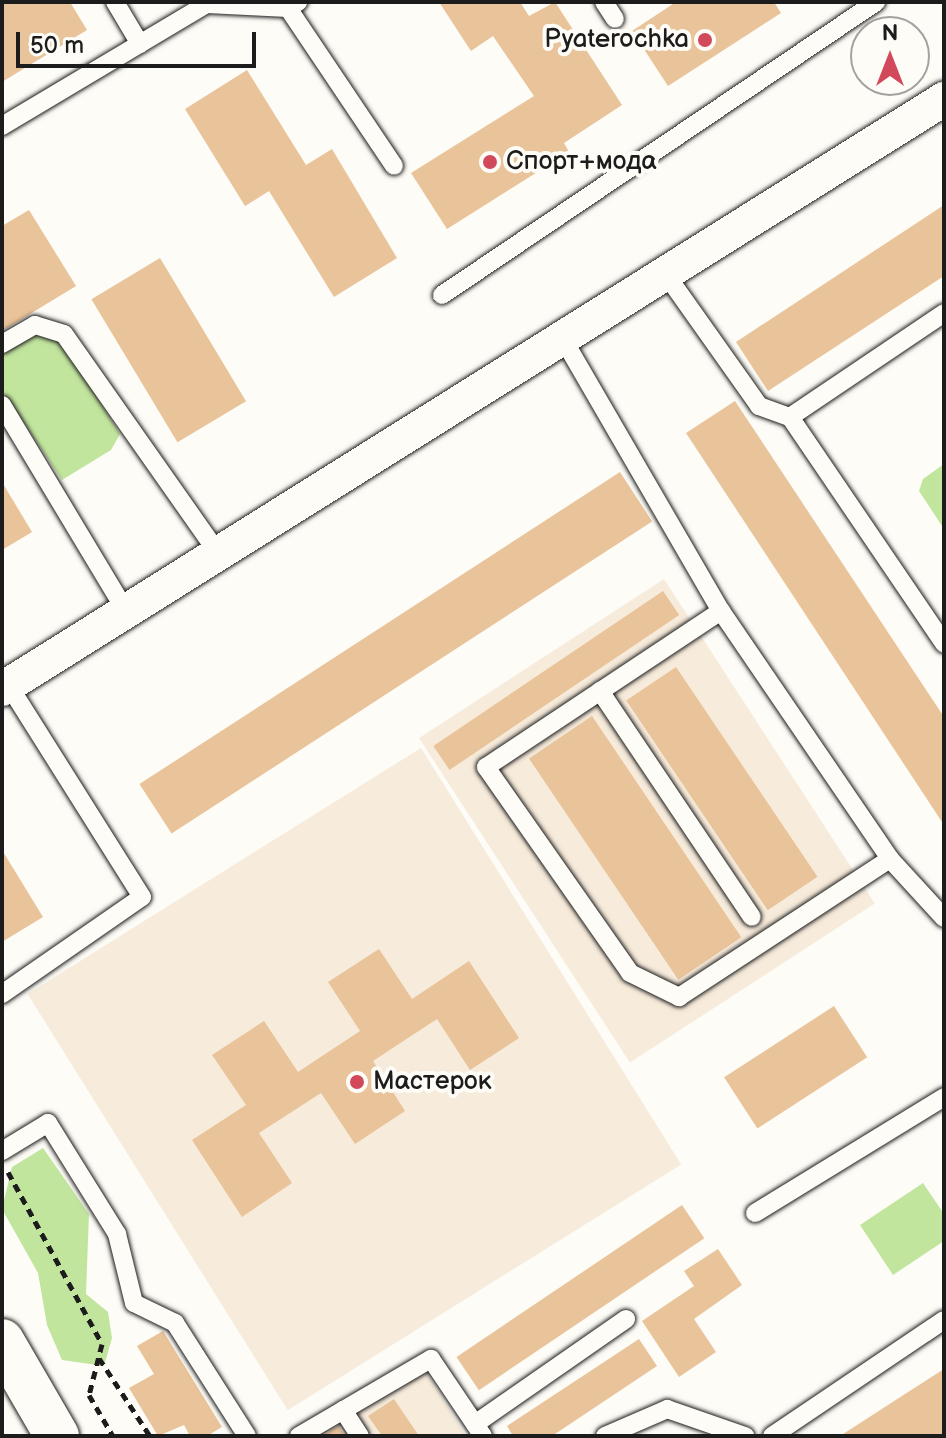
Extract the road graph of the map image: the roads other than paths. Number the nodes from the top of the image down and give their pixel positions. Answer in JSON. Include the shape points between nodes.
{"nodes":[{"id":1,"x":115,"y":2,"type":"edge"},
{"id":2,"x":604,"y":2,"type":"edge"},
{"id":3,"x":876,"y":2,"type":"edge"},
{"id":4,"x":293,"y":5,"type":"edge"},
{"id":5,"x":615,"y":19,"type":"dead end"},
{"id":6,"x":140,"y":44,"type":"junction"},
{"id":7,"x":944,"y":99,"type":"edge"},
{"id":8,"x":2,"y":126,"type":"edge"},
{"id":9,"x":394,"y":166,"type":"dead end"},
{"id":10,"x":665,"y":273,"type":"junction"},
{"id":11,"x":442,"y":295,"type":"dead end"},
{"id":12,"x":944,"y":313,"type":"edge"},
{"id":13,"x":562,"y":337,"type":"junction"},
{"id":14,"x":2,"y":344,"type":"edge"},
{"id":15,"x":2,"y":405,"type":"edge"},
{"id":16,"x":790,"y":417,"type":"junction"},
{"id":17,"x":218,"y":553,"type":"junction"},
{"id":18,"x":125,"y":610,"type":"junction"},
{"id":19,"x":721,"y":611,"type":"junction"},
{"id":20,"x":944,"y":644,"type":"edge"},
{"id":21,"x":5,"y":686,"type":"edge"},
{"id":22,"x":600,"y":691,"type":"junction"},
{"id":23,"x":890,"y":859,"type":"junction"},
{"id":24,"x":752,"y":917,"type":"dead end"},
{"id":25,"x":944,"y":918,"type":"edge"},
{"id":26,"x":2,"y":994,"type":"edge"},
{"id":27,"x":944,"y":1097,"type":"edge"},
{"id":28,"x":2,"y":1151,"type":"edge"},
{"id":29,"x":755,"y":1213,"type":"dead end"},
{"id":30,"x":626,"y":1319,"type":"dead end"},
{"id":31,"x":944,"y":1320,"type":"edge"},
{"id":32,"x":2,"y":1341,"type":"edge"},
{"id":33,"x":343,"y":1410,"type":"junction"},
{"id":34,"x":479,"y":1430,"type":"edge"},
{"id":35,"x":47,"y":1432,"type":"edge"},
{"id":36,"x":247,"y":1436,"type":"edge"},
{"id":37,"x":299,"y":1436,"type":"edge"},
{"id":38,"x":360,"y":1436,"type":"edge"},
{"id":39,"x":605,"y":1436,"type":"edge"},
{"id":40,"x":745,"y":1436,"type":"edge"},
{"id":41,"x":772,"y":1436,"type":"edge"}],
"edges":[{"from":1,"to":6,"type":"lane"},
{"from":2,"to":5,"type":"lane"},
{"from":3,"to":11,"type":"lane"},
{"from":4,"to":6,"type":"lane","via":[[207,4]]},
{"from":4,"to":9,"type":"lane"},
{"from":6,"to":8,"type":"lane"},
{"from":7,"to":10,"type":"street"},
{"from":10,"to":13,"type":"street"},
{"from":10,"to":16,"type":"lane","via":[[759,406]]},
{"from":12,"to":16,"type":"lane"},
{"from":13,"to":17,"type":"street"},
{"from":13,"to":19,"type":"lane"},
{"from":14,"to":17,"type":"lane","via":[[35,325],[64,334]]},
{"from":15,"to":18,"type":"lane"},
{"from":16,"to":20,"type":"lane"},
{"from":17,"to":18,"type":"street"},
{"from":18,"to":21,"type":"street"},
{"from":19,"to":22,"type":"lane"},
{"from":19,"to":23,"type":"lane"},
{"from":21,"to":26,"type":"lane","via":[[142,897]]},
{"from":22,"to":23,"type":"lane","via":[[486,767],[630,973],[679,997]]},
{"from":22,"to":24,"type":"lane"},
{"from":23,"to":25,"type":"lane"},
{"from":27,"to":29,"type":"lane"},
{"from":28,"to":36,"type":"lane","via":[[48,1123],[117,1234],[134,1303],[175,1323]]},
{"from":30,"to":34,"type":"lane"},
{"from":31,"to":41,"type":"lane"},
{"from":32,"to":35,"type":"street"},
{"from":33,"to":34,"type":"lane","via":[[431,1359]]},
{"from":33,"to":37,"type":"lane"},
{"from":33,"to":38,"type":"lane"},
{"from":39,"to":40,"type":"lane","via":[[667,1409]]}]}
